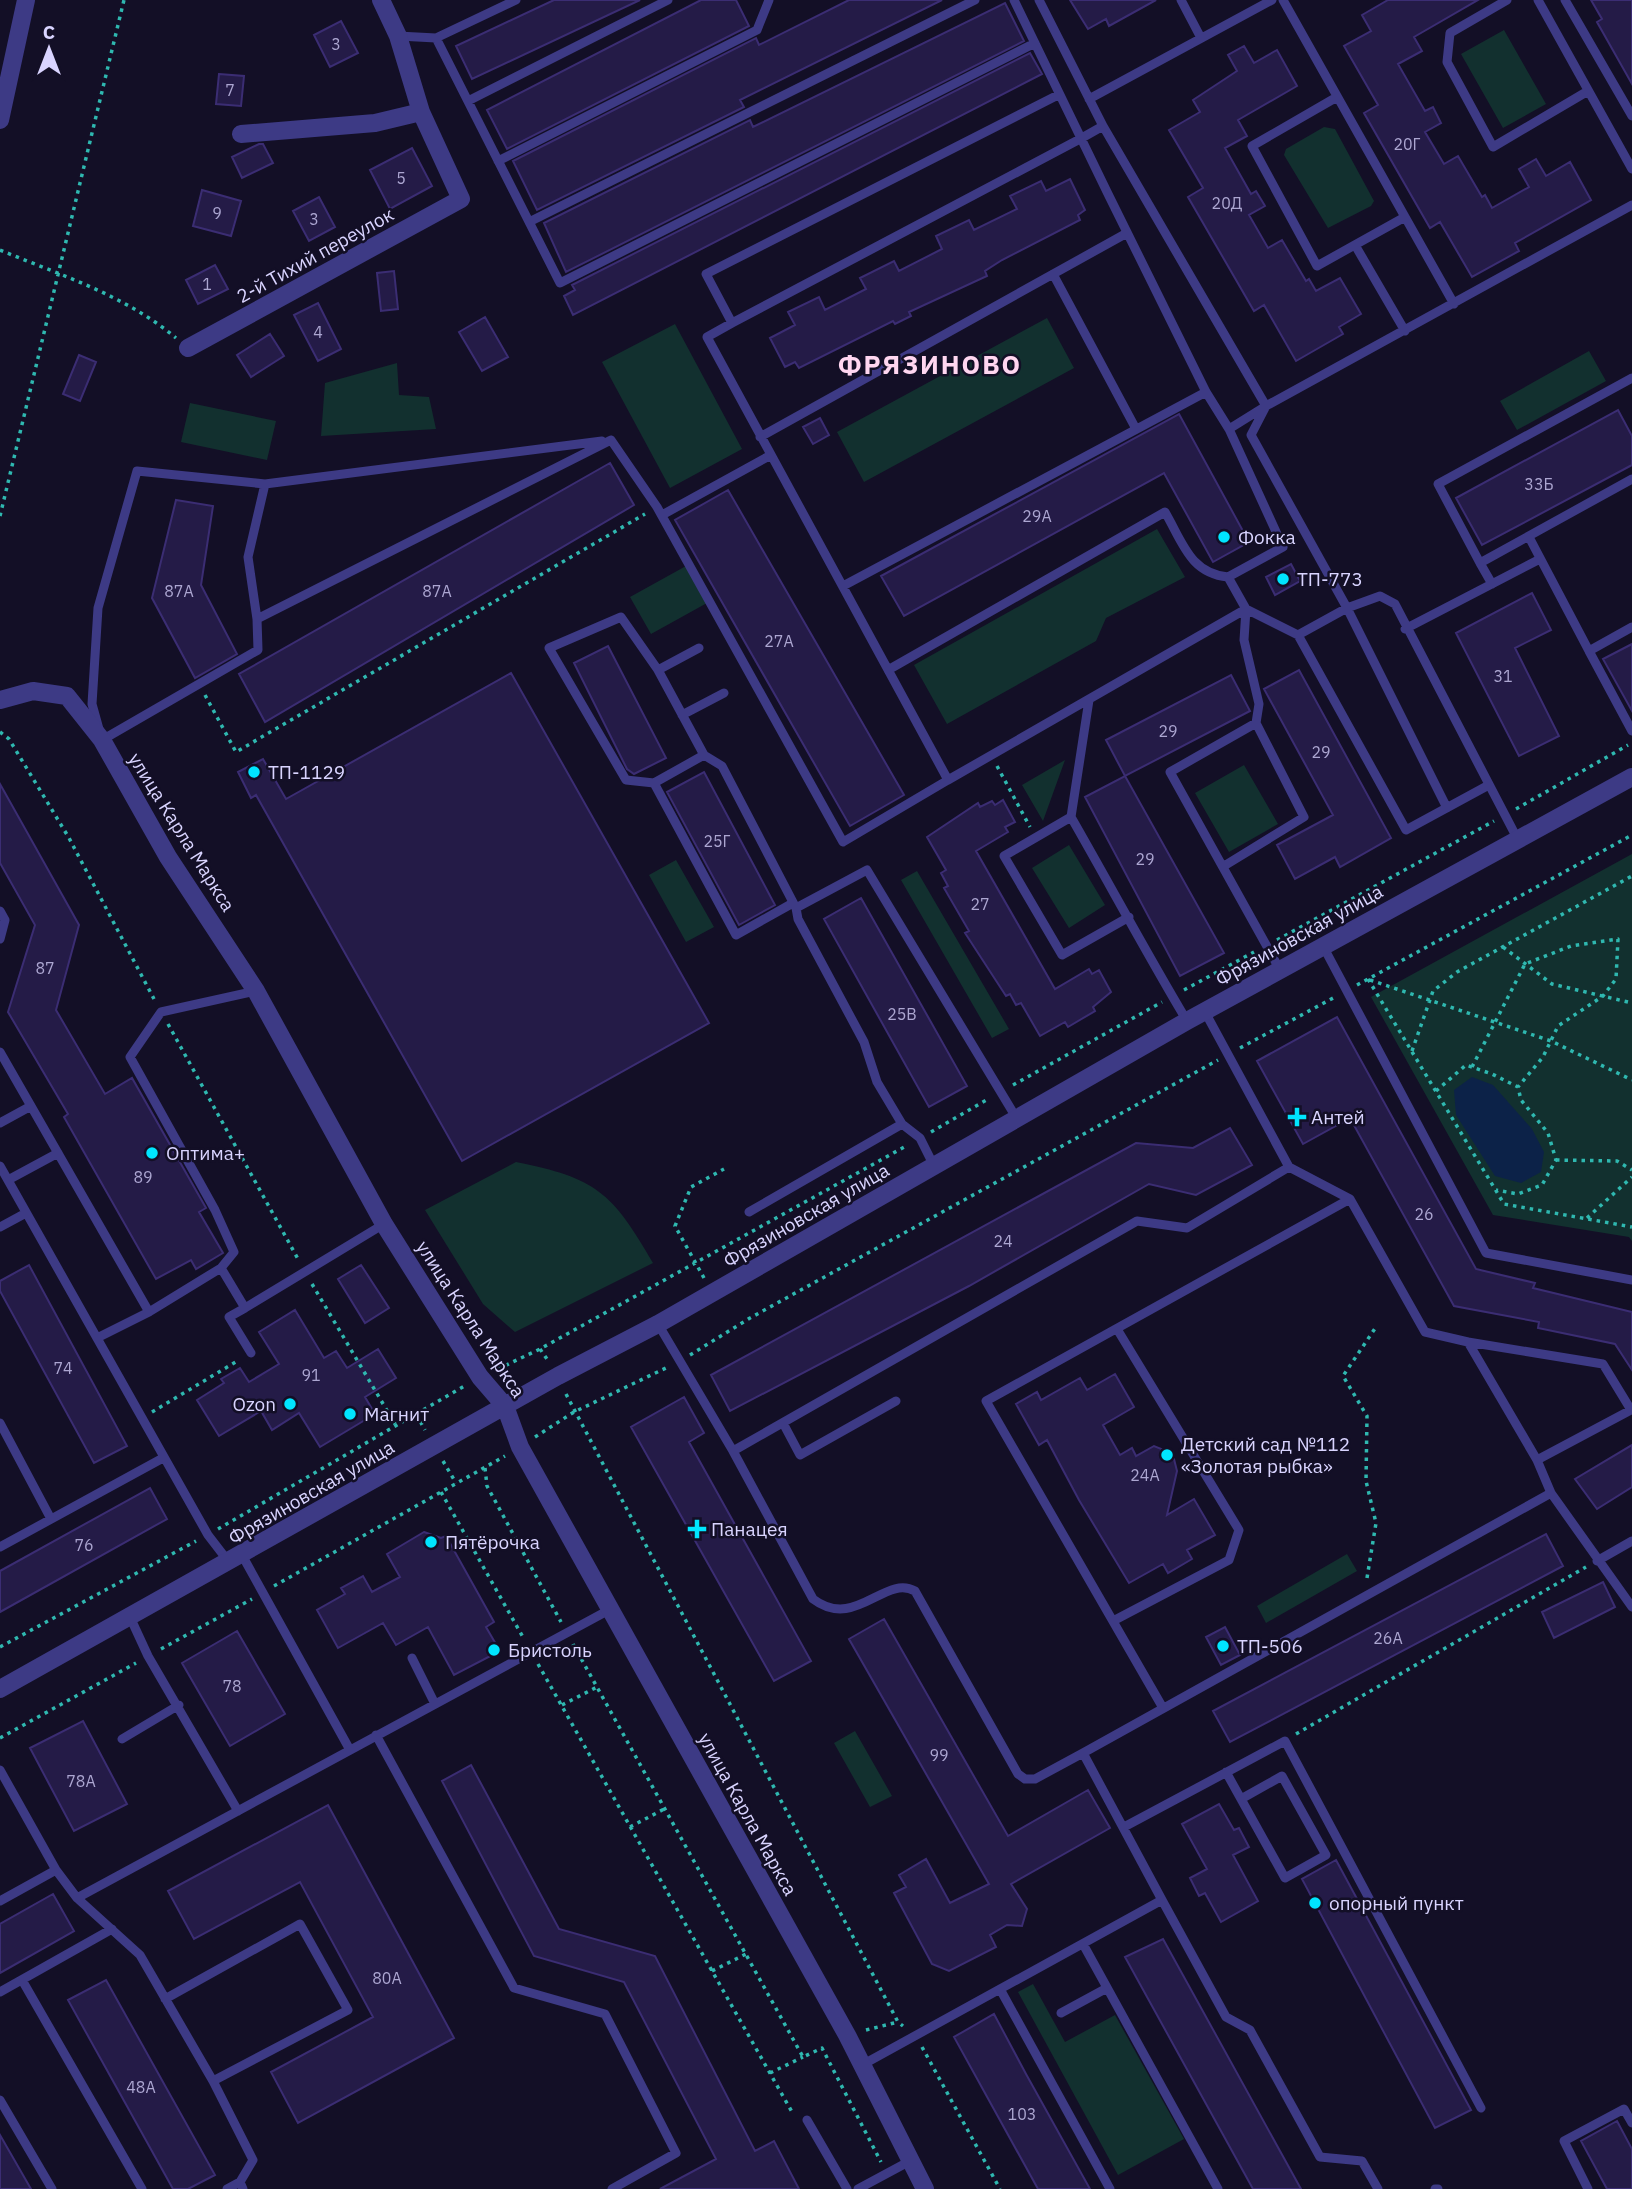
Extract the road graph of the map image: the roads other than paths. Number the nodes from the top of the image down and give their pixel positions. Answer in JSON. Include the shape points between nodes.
{"nodes":[{"id":1,"x":26,"y":0,"type":"edge"},
{"id":2,"x":381,"y":0,"type":"edge"},
{"id":3,"x":516,"y":0,"type":"edge"},
{"id":4,"x":668,"y":0,"type":"edge"},
{"id":5,"x":769,"y":0,"type":"edge"},
{"id":6,"x":975,"y":0,"type":"edge"},
{"id":7,"x":1014,"y":0,"type":"edge"},
{"id":8,"x":1040,"y":0,"type":"edge"},
{"id":9,"x":1181,"y":0,"type":"edge"},
{"id":10,"x":1272,"y":0,"type":"edge"},
{"id":11,"x":1283,"y":0,"type":"edge"},
{"id":12,"x":1507,"y":0,"type":"edge"},
{"id":13,"x":1538,"y":0,"type":"edge"},
{"id":14,"x":1565,"y":0,"type":"edge"},
{"id":15,"x":398,"y":36,"type":"junction"},
{"id":16,"x":436,"y":38,"type":"junction"},
{"id":17,"x":1202,"y":38,"type":"junction"},
{"id":18,"x":1035,"y":43,"type":"junction"},
{"id":19,"x":1588,"y":91,"type":"junction"},
{"id":20,"x":1058,"y":94,"type":"junction"},
{"id":21,"x":1337,"y":97,"type":"junction"},
{"id":22,"x":1089,"y":99,"type":"junction"},
{"id":23,"x":468,"y":101,"type":"junction"},
{"id":24,"x":421,"y":112,"type":"junction"},
{"id":25,"x":1632,"y":116,"type":"edge"},
{"id":26,"x":0,"y":120,"type":"edge"},
{"id":27,"x":1103,"y":126,"type":"junction"},
{"id":28,"x":241,"y":134,"type":"dead end"},
{"id":29,"x":1080,"y":139,"type":"junction"},
{"id":30,"x":498,"y":161,"type":"junction"},
{"id":31,"x":1632,"y":169,"type":"edge"},
{"id":32,"x":1632,"y":205,"type":"edge"},
{"id":33,"x":1405,"y":217,"type":"junction"},
{"id":34,"x":529,"y":222,"type":"junction"},
{"id":35,"x":1127,"y":233,"type":"junction"},
{"id":36,"x":1355,"y":245,"type":"junction"},
{"id":37,"x":1054,"y":274,"type":"junction"},
{"id":38,"x":1454,"y":304,"type":"junction"},
{"id":39,"x":732,"y":323,"type":"junction"},
{"id":40,"x":1405,"y":331,"type":"junction"},
{"id":41,"x":188,"y":348,"type":"road end"},
{"id":42,"x":1632,"y":378,"type":"edge"},
{"id":43,"x":1206,"y":392,"type":"junction"},
{"id":44,"x":1266,"y":406,"type":"junction"},
{"id":45,"x":1136,"y":429,"type":"junction"},
{"id":46,"x":1229,"y":429,"type":"junction"},
{"id":47,"x":760,"y":437,"type":"junction"},
{"id":48,"x":611,"y":440,"type":"junction"},
{"id":49,"x":771,"y":455,"type":"junction"},
{"id":50,"x":1632,"y":479,"type":"edge"},
{"id":51,"x":265,"y":484,"type":"junction"},
{"id":52,"x":659,"y":511,"type":"junction"},
{"id":53,"x":1529,"y":537,"type":"junction"},
{"id":54,"x":1540,"y":558,"type":"junction"},
{"id":55,"x":1480,"y":562,"type":"junction"},
{"id":56,"x":1228,"y":577,"type":"junction"},
{"id":57,"x":1492,"y":584,"type":"junction"},
{"id":58,"x":843,"y":586,"type":"junction"},
{"id":59,"x":1347,"y":608,"type":"junction"},
{"id":60,"x":1246,"y":609,"type":"junction"},
{"id":61,"x":257,"y":619,"type":"junction"},
{"id":62,"x":1632,"y":627,"type":"edge"},
{"id":63,"x":1405,"y":629,"type":"junction"},
{"id":64,"x":1298,"y":635,"type":"junction"},
{"id":65,"x":699,"y":648,"type":"dead end"},
{"id":66,"x":1589,"y":651,"type":"junction"},
{"id":67,"x":658,"y":670,"type":"junction"},
{"id":68,"x":888,"y":670,"type":"junction"},
{"id":69,"x":724,"y":693,"type":"dead end"},
{"id":70,"x":1089,"y":700,"type":"junction"},
{"id":71,"x":0,"y":701,"type":"edge"},
{"id":72,"x":682,"y":715,"type":"junction"},
{"id":73,"x":1256,"y":723,"type":"junction"},
{"id":74,"x":1632,"y":732,"type":"edge"},
{"id":75,"x":102,"y":740,"type":"junction"},
{"id":76,"x":704,"y":755,"type":"junction"},
{"id":77,"x":1632,"y":777,"type":"edge"},
{"id":78,"x":948,"y":780,"type":"junction"},
{"id":79,"x":654,"y":783,"type":"junction"},
{"id":80,"x":1488,"y":786,"type":"junction"},
{"id":81,"x":1447,"y":807,"type":"junction"},
{"id":82,"x":1071,"y":817,"type":"junction"},
{"id":83,"x":1517,"y":838,"type":"junction"},
{"id":84,"x":1224,"y":866,"type":"junction"},
{"id":85,"x":794,"y":905,"type":"junction"},
{"id":86,"x":0,"y":911,"type":"edge"},
{"id":87,"x":1129,"y":918,"type":"junction"},
{"id":88,"x":0,"y":939,"type":"edge"},
{"id":89,"x":1324,"y":946,"type":"junction"},
{"id":90,"x":1280,"y":970,"type":"junction"},
{"id":91,"x":256,"y":991,"type":"junction"},
{"id":92,"x":1205,"y":1012,"type":"junction"},
{"id":93,"x":1187,"y":1021,"type":"junction"},
{"id":94,"x":0,"y":1052,"type":"edge"},
{"id":95,"x":31,"y":1106,"type":"junction"},
{"id":96,"x":1017,"y":1119,"type":"junction"},
{"id":97,"x":0,"y":1123,"type":"edge"},
{"id":98,"x":902,"y":1124,"type":"junction"},
{"id":99,"x":58,"y":1153,"type":"junction"},
{"id":100,"x":0,"y":1166,"type":"edge"},
{"id":101,"x":934,"y":1166,"type":"junction"},
{"id":102,"x":1289,"y":1167,"type":"junction"},
{"id":103,"x":8,"y":1180,"type":"junction"},
{"id":104,"x":1350,"y":1199,"type":"junction"},
{"id":105,"x":749,"y":1212,"type":"dead end"},
{"id":106,"x":26,"y":1213,"type":"junction"},
{"id":107,"x":384,"y":1224,"type":"junction"},
{"id":108,"x":0,"y":1227,"type":"edge"},
{"id":109,"x":221,"y":1268,"type":"junction"},
{"id":110,"x":1632,"y":1280,"type":"edge"},
{"id":111,"x":245,"y":1308,"type":"junction"},
{"id":112,"x":149,"y":1312,"type":"junction"},
{"id":113,"x":658,"y":1324,"type":"junction"},
{"id":114,"x":1116,"y":1329,"type":"junction"},
{"id":115,"x":96,"y":1338,"type":"junction"},
{"id":116,"x":1468,"y":1342,"type":"junction"},
{"id":117,"x":251,"y":1353,"type":"road end"},
{"id":118,"x":896,"y":1401,"type":"dead end"},
{"id":119,"x":505,"y":1406,"type":"junction"},
{"id":120,"x":0,"y":1423,"type":"edge"},
{"id":121,"x":783,"y":1423,"type":"junction"},
{"id":122,"x":733,"y":1451,"type":"junction"},
{"id":123,"x":163,"y":1458,"type":"junction"},
{"id":124,"x":1537,"y":1460,"type":"junction"},
{"id":125,"x":1551,"y":1493,"type":"junction"},
{"id":126,"x":51,"y":1519,"type":"junction"},
{"id":127,"x":1632,"y":1541,"type":"edge"},
{"id":128,"x":0,"y":1547,"type":"edge"},
{"id":129,"x":236,"y":1559,"type":"junction"},
{"id":130,"x":1597,"y":1561,"type":"junction"},
{"id":131,"x":1632,"y":1607,"type":"edge"},
{"id":132,"x":609,"y":1610,"type":"junction"},
{"id":133,"x":130,"y":1617,"type":"junction"},
{"id":134,"x":1113,"y":1621,"type":"junction"},
{"id":135,"x":412,"y":1658,"type":"dead end"},
{"id":136,"x":0,"y":1689,"type":"edge"},
{"id":137,"x":435,"y":1704,"type":"junction"},
{"id":138,"x":179,"y":1705,"type":"junction"},
{"id":139,"x":1163,"y":1708,"type":"junction"},
{"id":140,"x":376,"y":1735,"type":"junction"},
{"id":141,"x":122,"y":1739,"type":"dead end"},
{"id":142,"x":350,"y":1750,"type":"junction"},
{"id":143,"x":1083,"y":1753,"type":"junction"},
{"id":144,"x":0,"y":1770,"type":"edge"},
{"id":145,"x":1226,"y":1772,"type":"junction"},
{"id":146,"x":1241,"y":1798,"type":"junction"},
{"id":147,"x":238,"y":1811,"type":"junction"},
{"id":148,"x":1124,"y":1827,"type":"junction"},
{"id":149,"x":56,"y":1870,"type":"junction"},
{"id":150,"x":77,"y":1898,"type":"junction"},
{"id":151,"x":1162,"y":1900,"type":"junction"},
{"id":152,"x":0,"y":1901,"type":"edge"},
{"id":153,"x":112,"y":1928,"type":"junction"},
{"id":154,"x":1083,"y":1944,"type":"junction"},
{"id":155,"x":22,"y":1980,"type":"junction"},
{"id":156,"x":1107,"y":1988,"type":"junction"},
{"id":157,"x":1000,"y":1989,"type":"junction"},
{"id":158,"x":0,"y":1992,"type":"edge"},
{"id":159,"x":165,"y":1999,"type":"junction"},
{"id":160,"x":1061,"y":2013,"type":"dead end"},
{"id":161,"x":862,"y":2065,"type":"junction"},
{"id":162,"x":213,"y":2081,"type":"junction"},
{"id":163,"x":0,"y":2100,"type":"edge"},
{"id":164,"x":1481,"y":2108,"type":"dead end"},
{"id":165,"x":807,"y":2120,"type":"dead end"},
{"id":166,"x":1632,"y":2123,"type":"edge"},
{"id":167,"x":910,"y":2161,"type":"junction"},
{"id":168,"x":242,"y":2186,"type":"edge"},
{"id":169,"x":52,"y":2189,"type":"edge"},
{"id":170,"x":142,"y":2189,"type":"edge"},
{"id":171,"x":227,"y":2189,"type":"edge"},
{"id":172,"x":612,"y":2189,"type":"edge"},
{"id":173,"x":848,"y":2189,"type":"edge"},
{"id":174,"x":859,"y":2189,"type":"edge"},
{"id":175,"x":925,"y":2189,"type":"edge"},
{"id":176,"x":1110,"y":2189,"type":"edge"},
{"id":177,"x":1218,"y":2189,"type":"edge"},
{"id":178,"x":1378,"y":2189,"type":"edge"},
{"id":179,"x":1588,"y":2189,"type":"edge"}],
"edges":[{"from":1,"to":26,"type":"street"},
{"from":2,"to":15,"type":"street"},
{"from":3,"to":16,"type":"lane"},
{"from":4,"to":23,"type":"lane"},
{"from":5,"to":30,"type":"lane","via":[[757,30]]},
{"from":6,"to":34,"type":"lane"},
{"from":7,"to":18,"type":"lane"},
{"from":8,"to":22,"type":"lane"},
{"from":9,"to":17,"type":"lane"},
{"from":10,"to":17,"type":"lane"},
{"from":11,"to":21,"type":"lane"},
{"from":12,"to":19,"type":"lane","via":[[1450,33],[1447,62],[1493,147]]},
{"from":13,"to":19,"type":"lane"},
{"from":14,"to":25,"type":"lane"},
{"from":15,"to":16,"type":"lane"},
{"from":15,"to":24,"type":"street"},
{"from":16,"to":23,"type":"lane"},
{"from":17,"to":22,"type":"lane"},
{"from":18,"to":20,"type":"lane"},
{"from":18,"to":34,"type":"lane","via":[[560,283]]},
{"from":19,"to":31,"type":"lane"},
{"from":20,"to":29,"type":"lane"},
{"from":20,"to":39,"type":"lane","via":[[706,274]]},
{"from":21,"to":33,"type":"lane"},
{"from":21,"to":36,"type":"lane","via":[[1252,146],[1317,266]]},
{"from":22,"to":27,"type":"lane"},
{"from":23,"to":30,"type":"lane"},
{"from":24,"to":28,"type":"street","via":[[375,123]]},
{"from":24,"to":41,"type":"street","name":"2-й Тихий переулок","via":[[461,199]]},
{"from":27,"to":29,"type":"lane"},
{"from":27,"to":44,"type":"lane"},
{"from":29,"to":35,"type":"lane"},
{"from":29,"to":39,"type":"lane"},
{"from":30,"to":34,"type":"lane"},
{"from":32,"to":38,"type":"lane"},
{"from":33,"to":36,"type":"lane"},
{"from":33,"to":38,"type":"lane"},
{"from":35,"to":37,"type":"lane"},
{"from":35,"to":43,"type":"lane"},
{"from":36,"to":40,"type":"lane"},
{"from":37,"to":45,"type":"lane"},
{"from":37,"to":47,"type":"lane"},
{"from":38,"to":40,"type":"lane"},
{"from":39,"to":47,"type":"lane","via":[[707,337]]},
{"from":40,"to":44,"type":"lane"},
{"from":42,"to":55,"type":"lane","via":[[1438,484]]},
{"from":43,"to":45,"type":"lane"},
{"from":43,"to":46,"type":"lane"},
{"from":44,"to":46,"type":"lane"},
{"from":44,"to":59,"type":"lane","via":[[1251,435]]},
{"from":45,"to":58,"type":"lane"},
{"from":46,"to":56,"type":"lane","via":[[1283,547]]},
{"from":47,"to":49,"type":"lane"},
{"from":48,"to":51,"type":"lane"},
{"from":48,"to":52,"type":"lane"},
{"from":48,"to":61,"type":"lane"},
{"from":49,"to":52,"type":"lane"},
{"from":49,"to":58,"type":"lane"},
{"from":50,"to":53,"type":"lane"},
{"from":51,"to":61,"type":"lane","via":[[248,557]]},
{"from":51,"to":75,"type":"lane","via":[[137,471],[98,608],[92,704]]},
{"from":52,"to":78,"type":"lane","via":[[843,842]]},
{"from":53,"to":54,"type":"lane"},
{"from":53,"to":55,"type":"lane"},
{"from":54,"to":57,"type":"lane"},
{"from":54,"to":66,"type":"lane"},
{"from":55,"to":57,"type":"lane"},
{"from":56,"to":60,"type":"lane"},
{"from":56,"to":68,"type":"lane","via":[[1198,568],[1165,512]]},
{"from":57,"to":63,"type":"lane"},
{"from":58,"to":68,"type":"lane"},
{"from":59,"to":63,"type":"lane","via":[[1380,596],[1395,604]]},
{"from":59,"to":64,"type":"lane"},
{"from":59,"to":81,"type":"lane"},
{"from":60,"to":64,"type":"lane"},
{"from":60,"to":70,"type":"lane"},
{"from":60,"to":73,"type":"lane","via":[[1244,640],[1259,704]]},
{"from":61,"to":75,"type":"lane","via":[[258,650]]},
{"from":62,"to":66,"type":"lane"},
{"from":63,"to":80,"type":"lane"},
{"from":64,"to":81,"type":"lane","via":[[1406,830]]},
{"from":65,"to":67,"type":"lane"},
{"from":66,"to":74,"type":"lane"},
{"from":67,"to":72,"type":"lane"},
{"from":67,"to":79,"type":"lane","via":[[621,617],[549,648],[626,780]]},
{"from":68,"to":78,"type":"lane"},
{"from":69,"to":72,"type":"lane"},
{"from":70,"to":78,"type":"lane"},
{"from":70,"to":82,"type":"lane"},
{"from":71,"to":75,"type":"street","name":"улица Карла Маркса","via":[[33,691],[67,696]]},
{"from":72,"to":76,"type":"lane"},
{"from":73,"to":84,"type":"lane","via":[[1304,817]]},
{"from":73,"to":84,"type":"lane","via":[[1170,772]]},
{"from":75,"to":91,"type":"street","name":"улица Карла Маркса","via":[[168,857]]},
{"from":76,"to":79,"type":"lane"},
{"from":76,"to":85,"type":"lane","via":[[722,766]]},
{"from":77,"to":83,"type":"street","name":"Фрязиновская улица"},
{"from":79,"to":85,"type":"lane","via":[[736,935]]},
{"from":80,"to":81,"type":"lane"},
{"from":80,"to":83,"type":"lane"},
{"from":82,"to":87,"type":"lane"},
{"from":82,"to":87,"type":"lane","via":[[1004,856],[1062,955]]},
{"from":83,"to":89,"type":"street","name":"Фрязиновская улица"},
{"from":84,"to":90,"type":"lane"},
{"from":85,"to":96,"type":"lane","via":[[867,870]]},
{"from":85,"to":98,"type":"lane","via":[[864,1042],[877,1082]]},
{"from":86,"to":88,"type":"lane","via":[[5,920]]},
{"from":87,"to":93,"type":"lane"},
{"from":89,"to":90,"type":"street","name":"Фрязиновская улица"},
{"from":89,"to":110,"type":"lane","via":[[1486,1253]]},
{"from":90,"to":92,"type":"street","name":"Фрязиновская улица"},
{"from":91,"to":107,"type":"street","name":"улица Карла Маркса"},
{"from":91,"to":109,"type":"lane","via":[[161,1012],[130,1057],[234,1252]]},
{"from":92,"to":93,"type":"street","name":"Фрязиновская улица"},
{"from":92,"to":102,"type":"lane"},
{"from":93,"to":96,"type":"street","name":"Фрязиновская улица"},
{"from":94,"to":95,"type":"lane"},
{"from":95,"to":97,"type":"lane"},
{"from":95,"to":99,"type":"lane"},
{"from":96,"to":101,"type":"street","name":"Фрязиновская улица"},
{"from":98,"to":101,"type":"lane","via":[[920,1138]]},
{"from":98,"to":105,"type":"lane"},
{"from":99,"to":103,"type":"lane"},
{"from":99,"to":112,"type":"lane"},
{"from":100,"to":103,"type":"lane"},
{"from":101,"to":113,"type":"street","name":"Фрязиновская улица"},
{"from":102,"to":104,"type":"lane"},
{"from":102,"to":121,"type":"lane","via":[[1187,1228],[1137,1221]]},
{"from":103,"to":106,"type":"lane"},
{"from":104,"to":114,"type":"lane"},
{"from":104,"to":116,"type":"lane","via":[[1425,1332]]},
{"from":106,"to":108,"type":"lane"},
{"from":106,"to":115,"type":"lane"},
{"from":107,"to":111,"type":"lane"},
{"from":107,"to":119,"type":"street","name":"улица Карла Маркса","via":[[480,1377]]},
{"from":109,"to":111,"type":"lane"},
{"from":109,"to":112,"type":"lane"},
{"from":111,"to":117,"type":"lane","via":[[229,1317]]},
{"from":112,"to":115,"type":"lane"},
{"from":113,"to":119,"type":"street","name":"Фрязиновская улица"},
{"from":113,"to":122,"type":"lane"},
{"from":114,"to":134,"type":"lane","via":[[1239,1530],[1229,1560]]},
{"from":114,"to":134,"type":"lane","via":[[986,1401]]},
{"from":115,"to":123,"type":"lane"},
{"from":116,"to":124,"type":"lane"},
{"from":116,"to":124,"type":"lane","via":[[1604,1364],[1631,1410]]},
{"from":118,"to":121,"type":"lane","via":[[800,1455]]},
{"from":119,"to":129,"type":"street","name":"Фрязиновская улица"},
{"from":119,"to":132,"type":"street","name":"улица Карла Маркса","via":[[520,1447]]},
{"from":120,"to":126,"type":"lane"},
{"from":121,"to":122,"type":"lane"},
{"from":122,"to":143,"type":"lane","via":[[813,1599],[824,1607],[852,1609],[900,1588],[915,1591],[1018,1774],[1035,1779]]},
{"from":123,"to":126,"type":"lane"},
{"from":123,"to":129,"type":"lane","via":[[208,1535]]},
{"from":124,"to":125,"type":"lane"},
{"from":125,"to":130,"type":"lane"},
{"from":125,"to":139,"type":"lane"},
{"from":126,"to":128,"type":"lane"},
{"from":127,"to":130,"type":"lane"},
{"from":129,"to":133,"type":"street","name":"Фрязиновская улица"},
{"from":129,"to":142,"type":"lane","via":[[264,1592]]},
{"from":130,"to":131,"type":"lane"},
{"from":132,"to":137,"type":"lane"},
{"from":132,"to":161,"type":"street","name":"улица Карла Маркса"},
{"from":133,"to":136,"type":"street","name":"Фрязиновская улица"},
{"from":133,"to":138,"type":"lane"},
{"from":134,"to":139,"type":"lane"},
{"from":135,"to":137,"type":"lane"},
{"from":137,"to":140,"type":"lane"},
{"from":138,"to":141,"type":"lane"},
{"from":138,"to":147,"type":"lane"},
{"from":139,"to":143,"type":"lane"},
{"from":140,"to":142,"type":"lane"},
{"from":140,"to":172,"type":"lane","via":[[514,1988],[605,2014],[677,2152]]},
{"from":142,"to":147,"type":"lane"},
{"from":143,"to":148,"type":"lane"},
{"from":144,"to":149,"type":"lane"},
{"from":145,"to":146,"type":"lane"},
{"from":145,"to":148,"type":"lane"},
{"from":145,"to":164,"type":"lane","via":[[1285,1741]]},
{"from":146,"to":146,"type":"lane","via":[[1282,1776],[1326,1855],[1285,1878]]},
{"from":147,"to":150,"type":"lane"},
{"from":148,"to":151,"type":"lane"},
{"from":149,"to":150,"type":"lane"},
{"from":149,"to":152,"type":"lane"},
{"from":150,"to":153,"type":"lane"},
{"from":151,"to":154,"type":"lane"},
{"from":151,"to":178,"type":"lane","via":[[1226,2017],[1250,2030],[1320,2157],[1362,2161]]},
{"from":153,"to":155,"type":"lane"},
{"from":153,"to":159,"type":"lane","via":[[139,1955]]},
{"from":154,"to":156,"type":"lane"},
{"from":154,"to":157,"type":"lane"},
{"from":155,"to":158,"type":"lane"},
{"from":155,"to":170,"type":"lane"},
{"from":156,"to":160,"type":"lane"},
{"from":156,"to":177,"type":"lane"},
{"from":157,"to":161,"type":"lane"},
{"from":157,"to":176,"type":"lane"},
{"from":159,"to":162,"type":"lane"},
{"from":159,"to":162,"type":"lane","via":[[300,1924],[348,2010]]},
{"from":161,"to":167,"type":"street","name":"улица Карла Маркса"},
{"from":162,"to":168,"type":"lane","via":[[253,2160]]},
{"from":163,"to":169,"type":"lane"},
{"from":165,"to":173,"type":"lane"},
{"from":166,"to":179,"type":"lane","via":[[1624,2109],[1564,2141]]},
{"from":167,"to":174,"type":"lane"},
{"from":167,"to":175,"type":"street","name":"улица Карла Маркса"},
{"from":168,"to":171,"type":"lane"}]}
